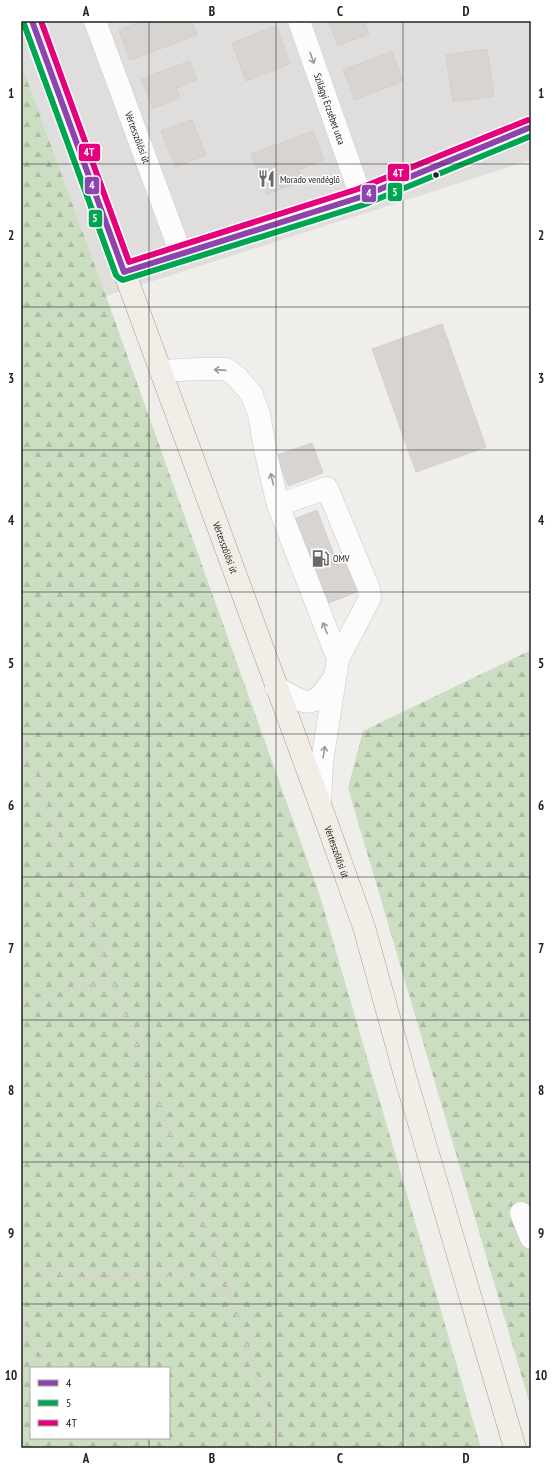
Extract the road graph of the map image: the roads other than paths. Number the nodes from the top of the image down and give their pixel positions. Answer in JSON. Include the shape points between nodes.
{"nodes":[{"id":1,"x":32,"y":21,"type":"edge"},
{"id":2,"x":95,"y":21,"type":"edge"},
{"id":3,"x":299,"y":21,"type":"edge"},
{"id":4,"x":531,"y":127,"type":"edge"},
{"id":5,"x":361,"y":197,"type":"junction"},
{"id":6,"x":181,"y":254,"type":"junction"},
{"id":7,"x":124,"y":272,"type":"junction"},
{"id":8,"x":161,"y":371,"type":"junction"},
{"id":9,"x":278,"y":505,"type":"junction"},
{"id":10,"x":336,"y":668,"type":"junction"},
{"id":11,"x":276,"y":687,"type":"junction"},
{"id":12,"x":320,"y":804,"type":"junction"},
{"id":13,"x":521,"y":1213,"type":"dead end"},
{"id":14,"x":531,"y":1238,"type":"edge"},
{"id":15,"x":515,"y":1448,"type":"edge"}],
"edges":[{"from":1,"to":7,"type":"main road","name":"Vértesszőlősi út"},
{"from":2,"to":6,"type":"street","name":"Vértesszőlősi út"},
{"from":3,"to":5,"type":"street","name":"Szilágyi Erzsébet utca","one_way":true},
{"from":4,"to":5,"type":"street"},
{"from":5,"to":6,"type":"street"},
{"from":6,"to":7,"type":"street"},
{"from":7,"to":8,"type":"main road","name":"Vértesszőlősi út"},
{"from":9,"to":8,"type":"street","one_way":true,"via":[[259,414],[251,392],[226,369]]},
{"from":8,"to":11,"type":"main road","name":"Vértesszőlősi út"},
{"from":10,"to":9,"type":"street","one_way":true},
{"from":9,"to":10,"type":"street","via":[[327,488],[369,589],[370,598]]},
{"from":10,"to":11,"type":"street","via":[[322,695],[311,702],[299,701]]},
{"from":12,"to":10,"type":"street","one_way":true,"via":[[322,762]]},
{"from":11,"to":12,"type":"main road","name":"Vértesszőlősi út"},
{"from":12,"to":15,"type":"main road","name":"Vértesszőlősi út","via":[[364,927]]},
{"from":13,"to":14,"type":"street"}]}
